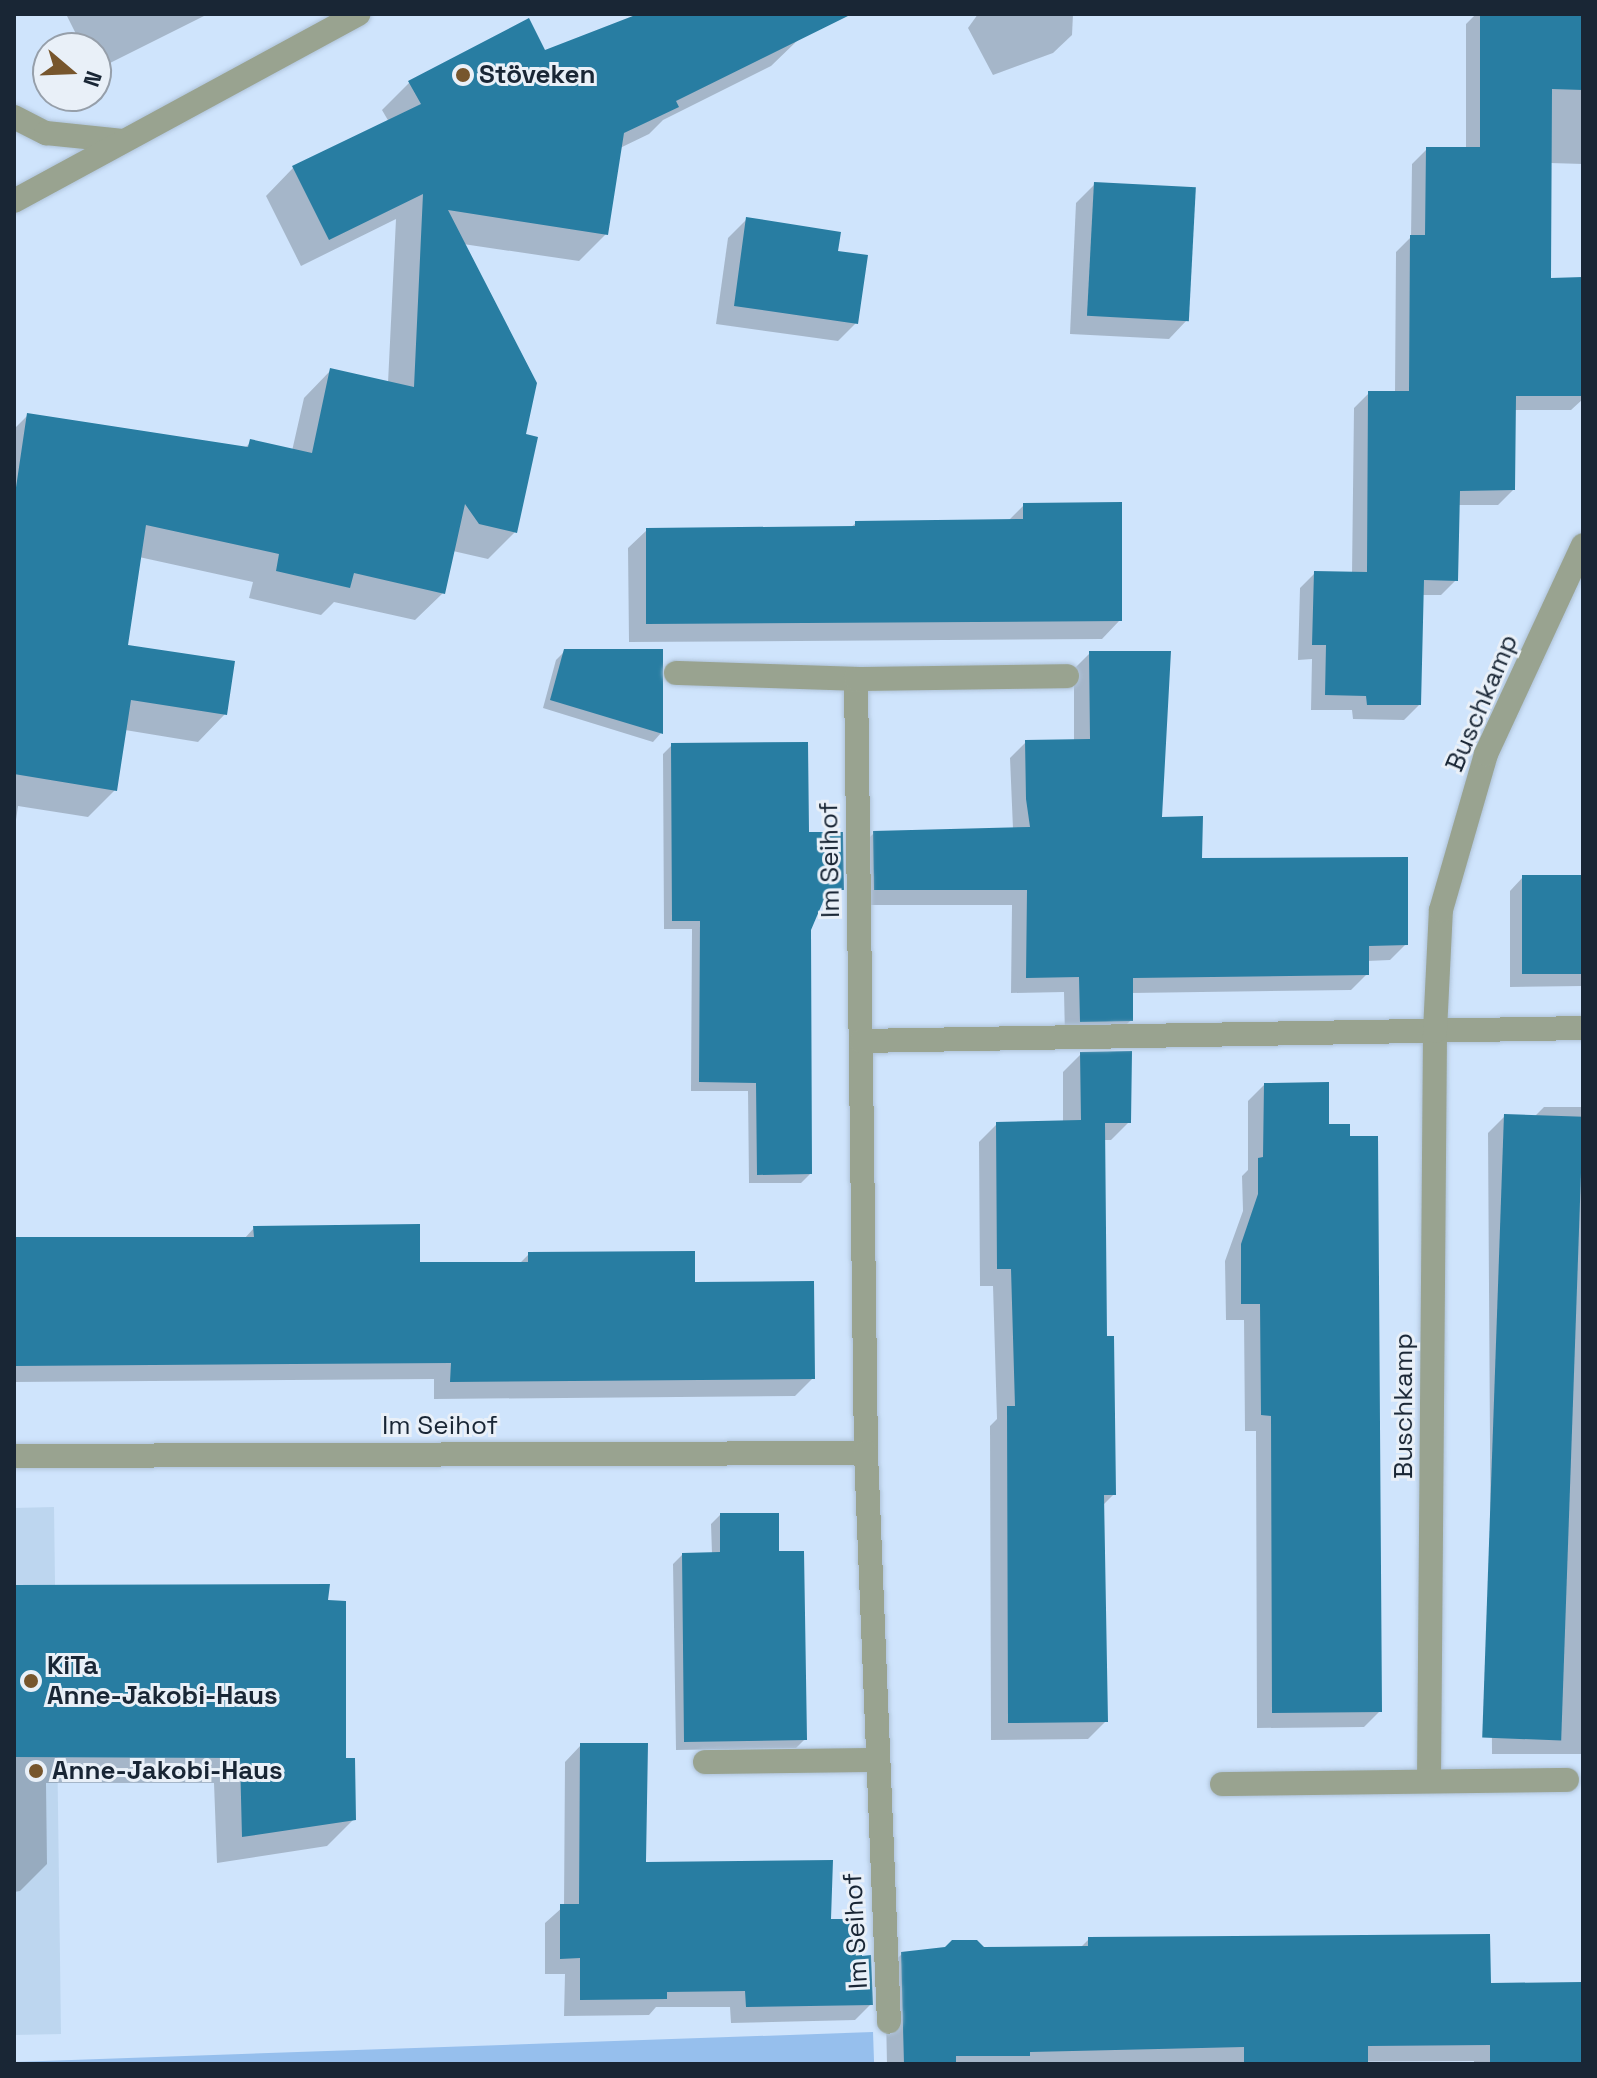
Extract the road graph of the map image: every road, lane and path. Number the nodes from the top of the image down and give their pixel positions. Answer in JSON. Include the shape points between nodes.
{"nodes":[{"id":1,"x":358,"y":14,"type":"edge"},
{"id":2,"x":14,"y":117,"type":"edge"},
{"id":3,"x":123,"y":141,"type":"junction"},
{"id":4,"x":14,"y":201,"type":"edge"},
{"id":5,"x":1583,"y":545,"type":"edge"},
{"id":6,"x":676,"y":673,"type":"dead end"},
{"id":7,"x":1067,"y":676,"type":"dead end"},
{"id":8,"x":856,"y":679,"type":"junction"},
{"id":9,"x":1583,"y":1028,"type":"edge"},
{"id":10,"x":1435,"y":1031,"type":"junction"},
{"id":11,"x":861,"y":1041,"type":"junction"},
{"id":12,"x":866,"y":1453,"type":"junction"},
{"id":13,"x":14,"y":1456,"type":"edge"},
{"id":14,"x":876,"y":1760,"type":"junction"},
{"id":15,"x":705,"y":1762,"type":"dead end"},
{"id":16,"x":1567,"y":1780,"type":"dead end"},
{"id":17,"x":1429,"y":1781,"type":"junction"},
{"id":18,"x":1222,"y":1784,"type":"dead end"},
{"id":19,"x":889,"y":2022,"type":"dead end"}],
"edges":[{"from":1,"to":3,"type":"street"},
{"from":2,"to":3,"type":"street","via":[[46,133]]},
{"from":3,"to":4,"type":"street"},
{"from":5,"to":10,"type":"street","name":"Buschkamp","via":[[1486,754],[1441,910]]},
{"from":6,"to":8,"type":"street"},
{"from":7,"to":8,"type":"street"},
{"from":8,"to":11,"type":"street","name":"Im Seihof"},
{"from":9,"to":10,"type":"street"},
{"from":10,"to":11,"type":"street"},
{"from":10,"to":17,"type":"street","name":"Buschkamp"},
{"from":11,"to":12,"type":"street","name":"Im Seihof"},
{"from":12,"to":13,"type":"street","name":"Im Seihof"},
{"from":12,"to":14,"type":"street","name":"Im Seihof"},
{"from":14,"to":15,"type":"street"},
{"from":14,"to":19,"type":"street","name":"Im Seihof"},
{"from":16,"to":17,"type":"street"},
{"from":17,"to":18,"type":"street"}]}
